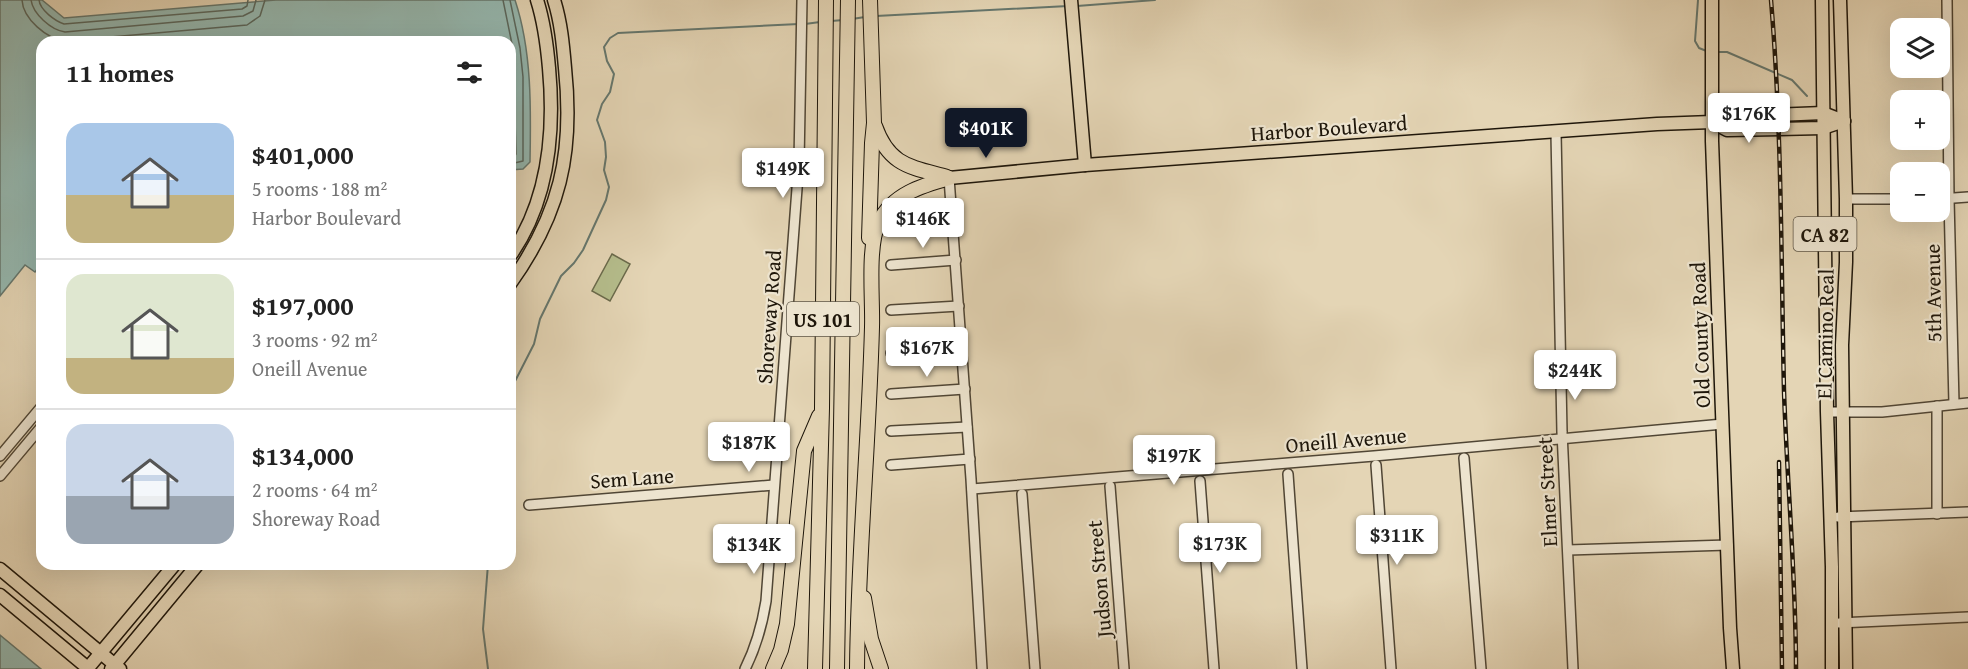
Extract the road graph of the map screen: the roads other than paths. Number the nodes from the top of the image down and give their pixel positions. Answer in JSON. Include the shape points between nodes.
{"nodes":[{"id":1,"x":537,"y":0,"type":"edge"},
{"id":2,"x":554,"y":0,"type":"edge"},
{"id":3,"x":802,"y":0,"type":"edge"},
{"id":4,"x":826,"y":0,"type":"edge"},
{"id":5,"x":1071,"y":0,"type":"edge"},
{"id":6,"x":1712,"y":0,"type":"edge"},
{"id":7,"x":1822,"y":0,"type":"edge"},
{"id":8,"x":1840,"y":0,"type":"edge"},
{"id":9,"x":1947,"y":0,"type":"edge"},
{"id":10,"x":870,"y":12,"type":"edge"},
{"id":11,"x":848,"y":13,"type":"edge"},
{"id":12,"x":1823,"y":113,"type":"junction"},
{"id":13,"x":1844,"y":121,"type":"junction"},
{"id":14,"x":1712,"y":122,"type":"junction"},
{"id":15,"x":874,"y":123,"type":"junction"},
{"id":16,"x":1823,"y":128,"type":"junction"},
{"id":17,"x":1556,"y":133,"type":"junction"},
{"id":18,"x":1945,"y":162,"type":"edge"},
{"id":19,"x":1085,"y":165,"type":"junction"},
{"id":20,"x":950,"y":178,"type":"junction"},
{"id":21,"x":1968,"y":197,"type":"edge"},
{"id":22,"x":1950,"y":198,"type":"edge"},
{"id":23,"x":1846,"y":199,"type":"junction"},
{"id":24,"x":1890,"y":199,"type":"edge"},
{"id":25,"x":1945,"y":222,"type":"edge"},
{"id":26,"x":516,"y":246,"type":"edge"},
{"id":27,"x":956,"y":260,"type":"junction"},
{"id":28,"x":891,"y":265,"type":"dead end"},
{"id":29,"x":516,"y":276,"type":"edge"},
{"id":30,"x":959,"y":306,"type":"junction"},
{"id":31,"x":891,"y":310,"type":"dead end"},
{"id":32,"x":872,"y":327,"type":"junction"},
{"id":33,"x":962,"y":349,"type":"junction"},
{"id":34,"x":891,"y":353,"type":"dead end"},
{"id":35,"x":965,"y":389,"type":"junction"},
{"id":36,"x":891,"y":394,"type":"dead end"},
{"id":37,"x":1968,"y":403,"type":"edge"},
{"id":38,"x":1954,"y":404,"type":"junction"},
{"id":39,"x":1937,"y":406,"type":"junction"},
{"id":40,"x":822,"y":408,"type":"junction"},
{"id":41,"x":1843,"y":411,"type":"junction"},
{"id":42,"x":1827,"y":412,"type":"junction"},
{"id":43,"x":36,"y":413,"type":"edge"},
{"id":44,"x":1723,"y":424,"type":"junction"},
{"id":45,"x":968,"y":427,"type":"junction"},
{"id":46,"x":891,"y":431,"type":"dead end"},
{"id":47,"x":36,"y":433,"type":"edge"},
{"id":48,"x":1563,"y":438,"type":"junction"},
{"id":49,"x":0,"y":456,"type":"edge"},
{"id":50,"x":1464,"y":458,"type":"dead end"},
{"id":51,"x":970,"y":459,"type":"junction"},
{"id":52,"x":891,"y":465,"type":"dead end"},
{"id":53,"x":1376,"y":465,"type":"dead end"},
{"id":54,"x":1288,"y":474,"type":"dead end"},
{"id":55,"x":0,"y":476,"type":"edge"},
{"id":56,"x":1200,"y":481,"type":"dead end"},
{"id":57,"x":774,"y":485,"type":"junction"},
{"id":58,"x":1110,"y":486,"type":"dead end"},
{"id":59,"x":972,"y":489,"type":"junction"},
{"id":60,"x":1022,"y":494,"type":"dead end"},
{"id":61,"x":529,"y":504,"type":"dead end"},
{"id":62,"x":1968,"y":512,"type":"edge"},
{"id":63,"x":1937,"y":514,"type":"junction"},
{"id":64,"x":1844,"y":517,"type":"junction"},
{"id":65,"x":1829,"y":518,"type":"junction"},
{"id":66,"x":1728,"y":545,"type":"junction"},
{"id":67,"x":1568,"y":550,"type":"junction"},
{"id":68,"x":860,"y":562,"type":"junction"},
{"id":69,"x":0,"y":569,"type":"edge"},
{"id":70,"x":169,"y":570,"type":"edge"},
{"id":71,"x":193,"y":570,"type":"edge"},
{"id":72,"x":0,"y":595,"type":"edge"},
{"id":73,"x":1968,"y":617,"type":"edge"},
{"id":74,"x":1831,"y":623,"type":"junction"},
{"id":75,"x":1845,"y":623,"type":"junction"},
{"id":76,"x":101,"y":653,"type":"junction"},
{"id":77,"x":115,"y":667,"type":"edge"},
{"id":78,"x":89,"y":668,"type":"edge"},
{"id":79,"x":745,"y":669,"type":"edge"},
{"id":80,"x":773,"y":669,"type":"edge"},
{"id":81,"x":815,"y":669,"type":"edge"},
{"id":82,"x":837,"y":669,"type":"edge"},
{"id":83,"x":857,"y":669,"type":"edge"},
{"id":84,"x":881,"y":669,"type":"edge"},
{"id":85,"x":981,"y":669,"type":"edge"},
{"id":86,"x":1035,"y":669,"type":"edge"},
{"id":87,"x":1124,"y":669,"type":"edge"},
{"id":88,"x":1214,"y":669,"type":"edge"},
{"id":89,"x":1302,"y":669,"type":"edge"},
{"id":90,"x":1391,"y":669,"type":"edge"},
{"id":91,"x":1481,"y":669,"type":"edge"},
{"id":92,"x":1573,"y":669,"type":"edge"},
{"id":93,"x":1733,"y":669,"type":"edge"},
{"id":94,"x":1832,"y":669,"type":"edge"},
{"id":95,"x":1846,"y":669,"type":"edge"}],
"edges":[{"from":1,"to":26,"type":"main road","via":[[547,44],[550,146],[538,202]]},
{"from":2,"to":29,"type":"main road","via":[[563,42],[568,114],[561,181],[541,235]]},
{"from":3,"to":57,"type":"street","name":"Shoreway Road","via":[[800,162]]},
{"from":4,"to":40,"type":"highway","number":"US 101"},
{"from":5,"to":19,"type":"main road"},
{"from":6,"to":14,"type":"main road","name":"Old County Road"},
{"from":7,"to":12,"type":"main road","name":"El Camino Real","number":"CA 82"},
{"from":8,"to":13,"type":"main road","name":"El Camino Real","number":"CA 82"},
{"from":9,"to":18,"type":"street","name":"5th Avenue"},
{"from":10,"to":15,"type":"highway"},
{"from":11,"to":82,"type":"highway","number":"US 101"},
{"from":12,"to":13,"type":"main road","name":"Harbor Boulevard"},
{"from":12,"to":14,"type":"main road","name":"Harbor Boulevard","via":[[1727,117]]},
{"from":12,"to":16,"type":"main road","name":"El Camino Real","number":"CA 82"},
{"from":13,"to":16,"type":"main road","name":"Harbor Boulevard"},
{"from":13,"to":23,"type":"main road","name":"El Camino Real","number":"CA 82"},
{"from":14,"to":16,"type":"main road","name":"Harbor Boulevard","via":[[1727,130]]},
{"from":14,"to":17,"type":"main road","name":"Harbor Boulevard"},
{"from":14,"to":44,"type":"main road","name":"Old County Road"},
{"from":15,"to":20,"type":"highway","via":[[885,147],[901,163]]},
{"from":15,"to":32,"type":"highway","via":[[868,278]]},
{"from":16,"to":42,"type":"main road","name":"El Camino Real","number":"CA 82"},
{"from":17,"to":19,"type":"main road","name":"Harbor Boulevard"},
{"from":17,"to":48,"type":"street","name":"Elmer Street"},
{"from":19,"to":20,"type":"main road","name":"Harbor Boulevard"},
{"from":20,"to":27,"type":"street"},
{"from":20,"to":32,"type":"highway","via":[[920,186],[900,197],[879,222],[873,242]]},
{"from":21,"to":22,"type":"street"},
{"from":23,"to":24,"type":"street"},
{"from":23,"to":41,"type":"main road","name":"El Camino Real","number":"CA 82"},
{"from":25,"to":38,"type":"street","name":"5th Avenue"},
{"from":27,"to":28,"type":"street"},
{"from":27,"to":30,"type":"street"},
{"from":30,"to":31,"type":"street"},
{"from":30,"to":33,"type":"street"},
{"from":32,"to":68,"type":"highway"},
{"from":33,"to":34,"type":"street"},
{"from":33,"to":35,"type":"street"},
{"from":35,"to":36,"type":"street"},
{"from":35,"to":45,"type":"street"},
{"from":37,"to":38,"type":"street"},
{"from":38,"to":39,"type":"street"},
{"from":39,"to":41,"type":"street","via":[[1882,412]]},
{"from":39,"to":63,"type":"street"},
{"from":40,"to":80,"type":"highway","via":[[804,451],[787,624]]},
{"from":40,"to":81,"type":"highway","number":"US 101"},
{"from":41,"to":42,"type":"street"},
{"from":41,"to":64,"type":"main road","name":"El Camino Real","number":"CA 82"},
{"from":42,"to":65,"type":"main road","name":"El Camino Real","number":"CA 82"},
{"from":43,"to":49,"type":"street"},
{"from":44,"to":48,"type":"street","name":"Oneill Avenue"},
{"from":44,"to":66,"type":"main road","name":"Old County Road"},
{"from":45,"to":46,"type":"street"},
{"from":45,"to":51,"type":"street"},
{"from":47,"to":55,"type":"street"},
{"from":48,"to":59,"type":"street","name":"Oneill Avenue"},
{"from":48,"to":67,"type":"street","name":"Elmer Street"},
{"from":50,"to":91,"type":"street"},
{"from":51,"to":52,"type":"street"},
{"from":51,"to":59,"type":"street"},
{"from":53,"to":90,"type":"street"},
{"from":54,"to":89,"type":"street"},
{"from":56,"to":88,"type":"street"},
{"from":57,"to":61,"type":"street","name":"Sem Lane"},
{"from":57,"to":79,"type":"street","name":"Shoreway Road","via":[[766,601],[755,649]]},
{"from":58,"to":87,"type":"street","name":"Judson Street"},
{"from":59,"to":85,"type":"street"},
{"from":60,"to":86,"type":"street"},
{"from":62,"to":63,"type":"street"},
{"from":63,"to":64,"type":"street"},
{"from":64,"to":65,"type":"street"},
{"from":64,"to":75,"type":"main road","name":"El Camino Real","number":"CA 82"},
{"from":65,"to":74,"type":"main road","name":"El Camino Real","number":"CA 82"},
{"from":66,"to":67,"type":"street"},
{"from":66,"to":93,"type":"main road","name":"Old County Road"},
{"from":67,"to":92,"type":"street","name":"Elmer Street"},
{"from":68,"to":83,"type":"highway"},
{"from":68,"to":84,"type":"highway","via":[[867,622]]},
{"from":69,"to":76,"type":"main road"},
{"from":70,"to":76,"type":"main road"},
{"from":71,"to":77,"type":"main road"},
{"from":72,"to":78,"type":"main road"},
{"from":73,"to":75,"type":"street"},
{"from":74,"to":75,"type":"street"},
{"from":74,"to":94,"type":"main road","name":"El Camino Real","number":"CA 82"},
{"from":75,"to":95,"type":"main road","name":"El Camino Real","number":"CA 82"},
{"from":76,"to":77,"type":"main road"},
{"from":76,"to":78,"type":"main road"}]}
